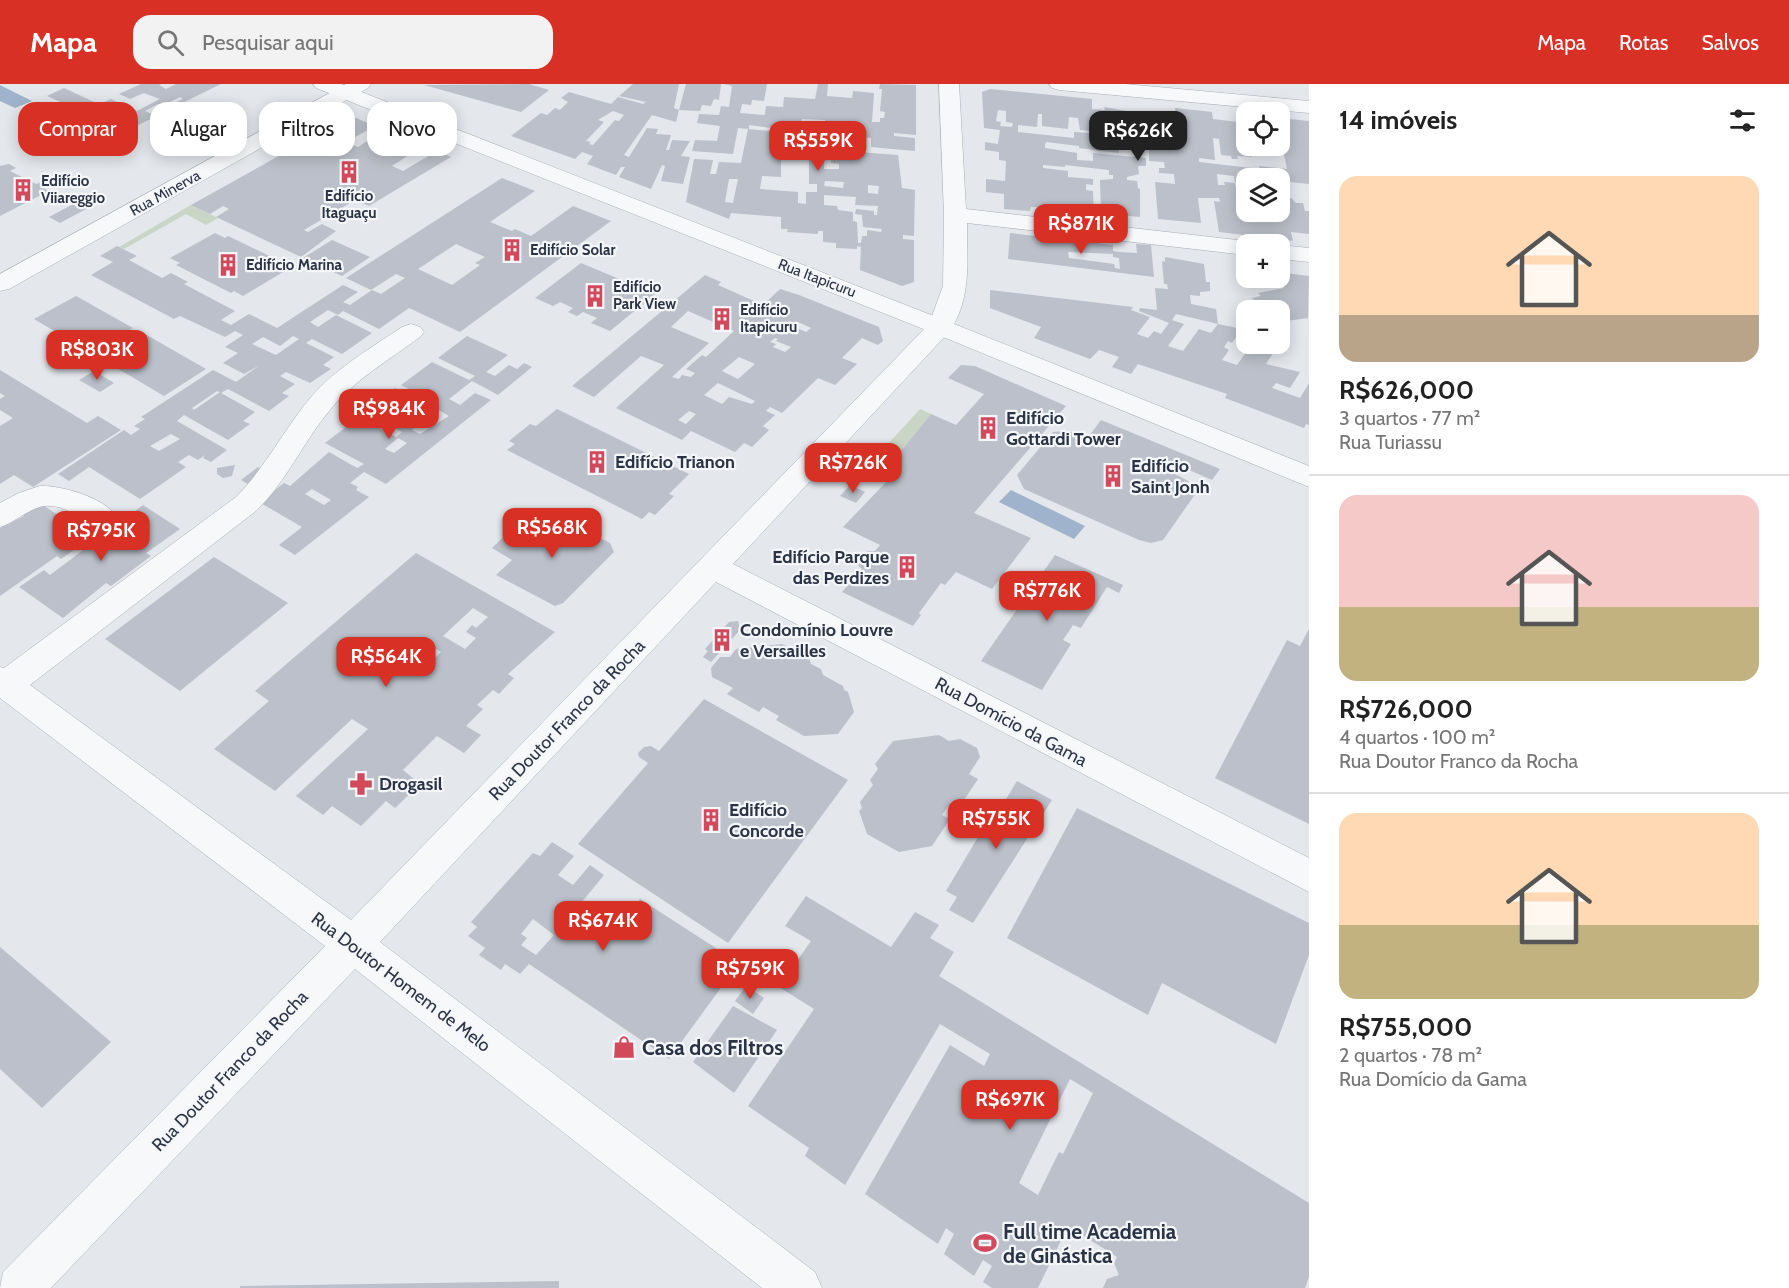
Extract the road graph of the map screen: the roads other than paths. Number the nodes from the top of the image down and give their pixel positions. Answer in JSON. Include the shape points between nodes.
{"nodes":[{"id":1,"x":323,"y":84,"type":"edge"},
{"id":2,"x":949,"y":84,"type":"edge"},
{"id":3,"x":1059,"y":84,"type":"edge"},
{"id":4,"x":354,"y":88,"type":"edge"},
{"id":5,"x":1309,"y":107,"type":"edge"},
{"id":6,"x":955,"y":215,"type":"junction"},
{"id":7,"x":1236,"y":247,"type":"edge"},
{"id":8,"x":1290,"y":253,"type":"edge"},
{"id":9,"x":1309,"y":255,"type":"edge"},
{"id":10,"x":0,"y":284,"type":"edge"},
{"id":11,"x":940,"y":327,"type":"junction"},
{"id":12,"x":411,"y":332,"type":"dead end"},
{"id":13,"x":1309,"y":477,"type":"edge"},
{"id":14,"x":101,"y":516,"type":"dead end"},
{"id":15,"x":0,"y":517,"type":"edge"},
{"id":16,"x":713,"y":567,"type":"junction"},
{"id":17,"x":3,"y":682,"type":"edge"},
{"id":18,"x":1309,"y":876,"type":"edge"},
{"id":19,"x":353,"y":944,"type":"junction"},
{"id":20,"x":19,"y":1288,"type":"edge"},
{"id":21,"x":799,"y":1288,"type":"edge"}],
"edges":[{"from":1,"to":4,"type":"street","name":"Rua Itapicuru"},
{"from":2,"to":6,"type":"street","name":"Rua Doutor Franco da Rocha"},
{"from":3,"to":5,"type":"street"},
{"from":4,"to":10,"type":"street","name":"Rua Minerva"},
{"from":4,"to":11,"type":"street","name":"Rua Itapicuru"},
{"from":6,"to":7,"type":"street"},
{"from":6,"to":11,"type":"street","name":"Rua Doutor Franco da Rocha","via":[[955,286]]},
{"from":8,"to":9,"type":"street"},
{"from":11,"to":13,"type":"street","name":"Rua Itapicuru"},
{"from":11,"to":16,"type":"street","name":"Rua Doutor Franco da Rocha"},
{"from":12,"to":17,"type":"street","via":[[322,401],[273,477],[246,504]]},
{"from":14,"to":15,"type":"street","via":[[49,494],[29,499]]},
{"from":16,"to":18,"type":"street","name":"Rua Domício da Gama"},
{"from":16,"to":19,"type":"street","name":"Rua Doutor Franco da Rocha"},
{"from":17,"to":19,"type":"street","name":"Rua Doutor Homem de Melo"},
{"from":19,"to":20,"type":"street","name":"Rua Doutor Franco da Rocha"},
{"from":19,"to":21,"type":"street","name":"Rua Doutor Homem de Melo"}]}
